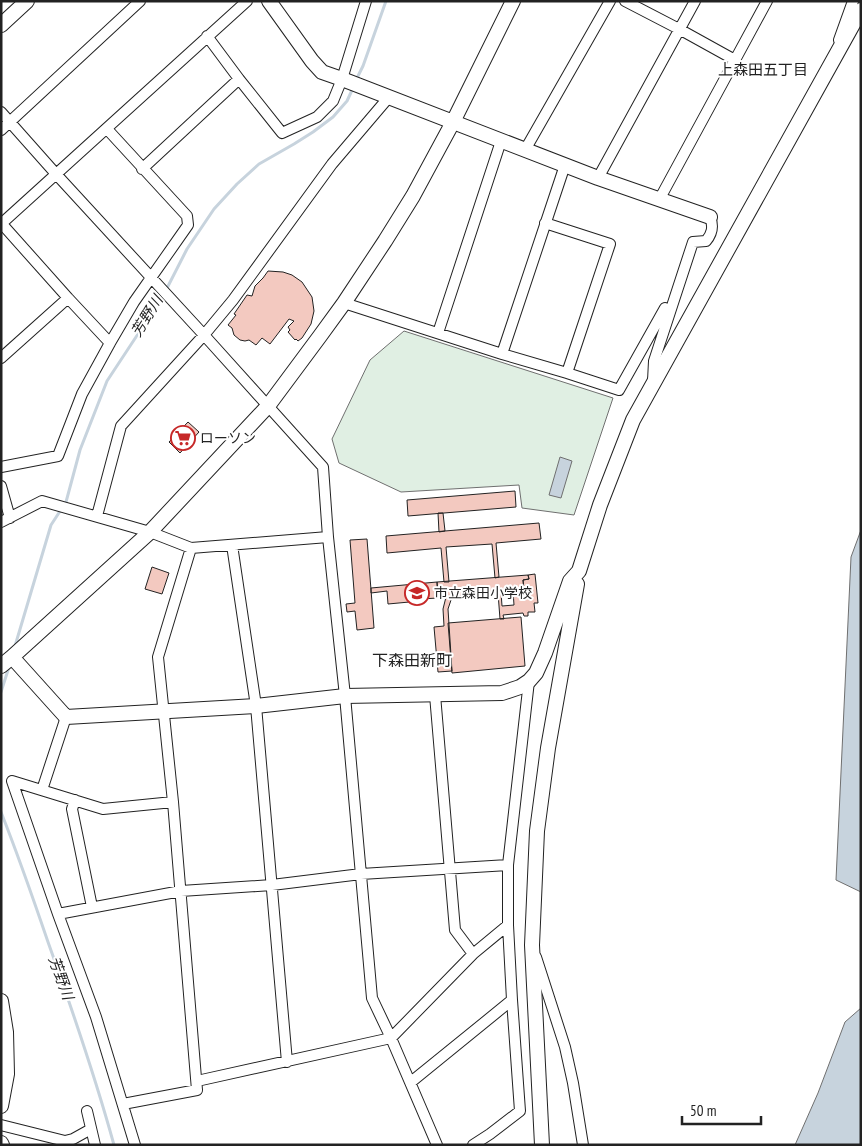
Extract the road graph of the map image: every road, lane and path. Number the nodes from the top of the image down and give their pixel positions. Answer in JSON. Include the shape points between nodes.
{"nodes":[{"id":1,"x":27,"y":1,"type":"edge"},
{"id":2,"x":140,"y":1,"type":"edge"},
{"id":3,"x":247,"y":1,"type":"edge"},
{"id":4,"x":269,"y":1,"type":"edge"},
{"id":5,"x":366,"y":1,"type":"edge"},
{"id":6,"x":513,"y":1,"type":"edge"},
{"id":7,"x":610,"y":1,"type":"edge"},
{"id":8,"x":625,"y":1,"type":"edge"},
{"id":9,"x":695,"y":1,"type":"edge"},
{"id":10,"x":766,"y":1,"type":"edge"},
{"id":11,"x":853,"y":1,"type":"edge"},
{"id":12,"x":861,"y":10,"type":"edge"},
{"id":13,"x":1,"y":25,"type":"edge"},
{"id":14,"x":679,"y":29,"type":"junction"},
{"id":15,"x":207,"y":36,"type":"junction"},
{"id":16,"x":735,"y":60,"type":"junction"},
{"id":17,"x":828,"y":71,"type":"junction"},
{"id":18,"x":239,"y":79,"type":"junction"},
{"id":19,"x":345,"y":80,"type":"junction"},
{"id":20,"x":389,"y":97,"type":"junction"},
{"id":21,"x":1,"y":112,"type":"edge"},
{"id":22,"x":10,"y":122,"type":"junction"},
{"id":23,"x":453,"y":122,"type":"junction"},
{"id":24,"x":107,"y":129,"type":"junction"},
{"id":25,"x":1,"y":130,"type":"edge"},
{"id":26,"x":500,"y":141,"type":"junction"},
{"id":27,"x":525,"y":150,"type":"junction"},
{"id":28,"x":564,"y":165,"type":"junction"},
{"id":29,"x":142,"y":168,"type":"junction"},
{"id":30,"x":56,"y":174,"type":"junction"},
{"id":31,"x":598,"y":178,"type":"junction"},
{"id":32,"x":659,"y":200,"type":"junction"},
{"id":33,"x":710,"y":217,"type":"joint"},
{"id":34,"x":545,"y":223,"type":"junction"},
{"id":35,"x":1,"y":224,"type":"edge"},
{"id":36,"x":151,"y":278,"type":"junction"},
{"id":37,"x":677,"y":288,"type":"junction"},
{"id":38,"x":68,"y":298,"type":"junction"},
{"id":39,"x":344,"y":303,"type":"junction"},
{"id":40,"x":438,"y":334,"type":"junction"},
{"id":41,"x":204,"y":335,"type":"junction"},
{"id":42,"x":110,"y":342,"type":"junction"},
{"id":43,"x":502,"y":354,"type":"junction"},
{"id":44,"x":1,"y":358,"type":"edge"},
{"id":45,"x":567,"y":373,"type":"junction"},
{"id":46,"x":653,"y":384,"type":"junction"},
{"id":47,"x":268,"y":406,"type":"junction"},
{"id":48,"x":1,"y":468,"type":"edge"},
{"id":49,"x":1,"y":486,"type":"edge"},
{"id":50,"x":97,"y":516,"type":"junction"},
{"id":51,"x":6,"y":520,"type":"edge"},
{"id":52,"x":150,"y":532,"type":"junction"},
{"id":53,"x":328,"y":537,"type":"junction"},
{"id":54,"x":232,"y":545,"type":"junction"},
{"id":55,"x":191,"y":548,"type":"junction"},
{"id":56,"x":579,"y":571,"type":"junction"},
{"id":57,"x":12,"y":657,"type":"junction"},
{"id":58,"x":1,"y":666,"type":"edge"},
{"id":59,"x":529,"y":681,"type":"junction"},
{"id":60,"x":435,"y":695,"type":"junction"},
{"id":61,"x":346,"y":696,"type":"junction"},
{"id":62,"x":256,"y":706,"type":"junction"},
{"id":63,"x":164,"y":712,"type":"junction"},
{"id":64,"x":66,"y":717,"type":"junction"},
{"id":65,"x":42,"y":790,"type":"junction"},
{"id":66,"x":76,"y":800,"type":"junction"},
{"id":67,"x":173,"y":802,"type":"junction"},
{"id":68,"x":508,"y":865,"type":"junction"},
{"id":69,"x":450,"y":868,"type":"junction"},
{"id":70,"x":361,"y":874,"type":"junction"},
{"id":71,"x":272,"y":884,"type":"junction"},
{"id":72,"x":181,"y":891,"type":"junction"},
{"id":73,"x":92,"y":907,"type":"junction"},
{"id":74,"x":58,"y":914,"type":"junction"},
{"id":75,"x":508,"y":925,"type":"junction"},
{"id":76,"x":532,"y":945,"type":"junction"},
{"id":77,"x":474,"y":954,"type":"junction"},
{"id":78,"x":512,"y":1000,"type":"junction"},
{"id":79,"x":1,"y":1001,"type":"edge"},
{"id":80,"x":3,"y":1020,"type":"edge"},
{"id":81,"x":391,"y":1038,"type":"junction"},
{"id":82,"x":287,"y":1062,"type":"junction"},
{"id":83,"x":197,"y":1082,"type":"junction"},
{"id":84,"x":411,"y":1082,"type":"junction"},
{"id":85,"x":123,"y":1104,"type":"junction"},
{"id":86,"x":1,"y":1106,"type":"edge"},
{"id":87,"x":87,"y":1111,"type":"dead end"},
{"id":88,"x":1,"y":1125,"type":"edge"},
{"id":89,"x":91,"y":1129,"type":"junction"},
{"id":90,"x":490,"y":1140,"type":"edge"},
{"id":91,"x":95,"y":1145,"type":"edge"},
{"id":92,"x":135,"y":1145,"type":"edge"},
{"id":93,"x":437,"y":1145,"type":"edge"},
{"id":94,"x":473,"y":1145,"type":"edge"},
{"id":95,"x":542,"y":1145,"type":"edge"},
{"id":96,"x":583,"y":1145,"type":"edge"}],
"edges":[{"from":1,"to":13,"type":"street"},
{"from":2,"to":22,"type":"street"},
{"from":3,"to":15,"type":"street"},
{"from":4,"to":19,"type":"street","via":[[312,62],[322,72]]},
{"from":5,"to":19,"type":"street"},
{"from":6,"to":23,"type":"street"},
{"from":7,"to":27,"type":"street"},
{"from":8,"to":14,"type":"street"},
{"from":9,"to":14,"type":"street"},
{"from":10,"to":16,"type":"street"},
{"from":11,"to":17,"type":"street"},
{"from":12,"to":17,"type":"street"},
{"from":14,"to":16,"type":"street"},
{"from":14,"to":31,"type":"street"},
{"from":15,"to":18,"type":"street"},
{"from":15,"to":24,"type":"street"},
{"from":16,"to":32,"type":"street"},
{"from":17,"to":46,"type":"street"},
{"from":18,"to":19,"type":"street","via":[[282,133],[317,117]]},
{"from":18,"to":29,"type":"street"},
{"from":19,"to":20,"type":"street"},
{"from":20,"to":23,"type":"street"},
{"from":20,"to":41,"type":"street","via":[[332,164]]},
{"from":21,"to":22,"type":"street"},
{"from":22,"to":25,"type":"street"},
{"from":22,"to":30,"type":"street"},
{"from":23,"to":26,"type":"street"},
{"from":23,"to":39,"type":"street","via":[[413,196]]},
{"from":24,"to":29,"type":"street"},
{"from":24,"to":30,"type":"street"},
{"from":26,"to":27,"type":"street"},
{"from":26,"to":40,"type":"street"},
{"from":27,"to":28,"type":"street"},
{"from":28,"to":31,"type":"street"},
{"from":28,"to":34,"type":"street"},
{"from":29,"to":36,"type":"street","via":[[187,216],[188,225]]},
{"from":30,"to":35,"type":"street"},
{"from":30,"to":36,"type":"street"},
{"from":31,"to":32,"type":"street"},
{"from":32,"to":33,"type":"street"},
{"from":33,"to":37,"type":"street","via":[[712,234],[706,241],[693,242]]},
{"from":34,"to":43,"type":"street"},
{"from":34,"to":45,"type":"street","via":[[610,244]]},
{"from":35,"to":38,"type":"street"},
{"from":36,"to":41,"type":"street"},
{"from":36,"to":42,"type":"street"},
{"from":37,"to":45,"type":"street","via":[[619,390]]},
{"from":37,"to":46,"type":"street","via":[[654,361]]},
{"from":38,"to":42,"type":"street"},
{"from":38,"to":44,"type":"street"},
{"from":39,"to":40,"type":"street"},
{"from":39,"to":47,"type":"street"},
{"from":40,"to":43,"type":"street"},
{"from":41,"to":47,"type":"street"},
{"from":41,"to":50,"type":"street","via":[[122,426]]},
{"from":42,"to":48,"type":"street","via":[[82,394],[58,456]]},
{"from":43,"to":45,"type":"street"},
{"from":46,"to":56,"type":"street","via":[[617,459]]},
{"from":47,"to":52,"type":"street"},
{"from":47,"to":53,"type":"street","via":[[323,467]]},
{"from":49,"to":51,"type":"street"},
{"from":50,"to":51,"type":"street","via":[[42,501]]},
{"from":50,"to":52,"type":"street"},
{"from":52,"to":55,"type":"street"},
{"from":52,"to":57,"type":"street"},
{"from":53,"to":54,"type":"street"},
{"from":53,"to":61,"type":"street"},
{"from":54,"to":55,"type":"street"},
{"from":54,"to":62,"type":"street"},
{"from":55,"to":63,"type":"street","via":[[158,657]]},
{"from":56,"to":59,"type":"street","via":[[570,581],[545,653]]},
{"from":56,"to":76,"type":"street","via":[[538,822]]},
{"from":57,"to":58,"type":"street"},
{"from":57,"to":64,"type":"street"},
{"from":59,"to":60,"type":"street","via":[[502,694]]},
{"from":59,"to":68,"type":"street"},
{"from":60,"to":61,"type":"street"},
{"from":60,"to":69,"type":"street"},
{"from":61,"to":62,"type":"street"},
{"from":61,"to":70,"type":"street"},
{"from":62,"to":63,"type":"street"},
{"from":62,"to":71,"type":"street"},
{"from":63,"to":64,"type":"street"},
{"from":63,"to":67,"type":"street"},
{"from":64,"to":65,"type":"street"},
{"from":65,"to":66,"type":"street"},
{"from":65,"to":74,"type":"street","via":[[12,781]]},
{"from":66,"to":67,"type":"street","via":[[103,808]]},
{"from":66,"to":73,"type":"street","via":[[72,809]]},
{"from":67,"to":72,"type":"street"},
{"from":68,"to":69,"type":"street"},
{"from":68,"to":75,"type":"street"},
{"from":69,"to":70,"type":"street"},
{"from":69,"to":77,"type":"street","via":[[455,930]]},
{"from":70,"to":71,"type":"street"},
{"from":70,"to":81,"type":"street","via":[[372,998]]},
{"from":71,"to":72,"type":"street"},
{"from":71,"to":82,"type":"street"},
{"from":72,"to":73,"type":"street"},
{"from":72,"to":83,"type":"street"},
{"from":73,"to":74,"type":"street"},
{"from":74,"to":85,"type":"street","via":[[96,1017]]},
{"from":75,"to":77,"type":"street"},
{"from":75,"to":78,"type":"street"},
{"from":76,"to":95,"type":"street"},
{"from":76,"to":96,"type":"street","via":[[565,1047]]},
{"from":77,"to":81,"type":"street"},
{"from":78,"to":84,"type":"street"},
{"from":78,"to":90,"type":"street","via":[[520,1111]]},
{"from":79,"to":80,"type":"street"},
{"from":80,"to":86,"type":"street","via":[[7,1074]]},
{"from":81,"to":82,"type":"street"},
{"from":81,"to":84,"type":"street"},
{"from":82,"to":83,"type":"street"},
{"from":83,"to":85,"type":"street","via":[[197,1090]]},
{"from":84,"to":93,"type":"street"},
{"from":85,"to":92,"type":"street"},
{"from":87,"to":89,"type":"street"},
{"from":88,"to":89,"type":"street","via":[[65,1141]]},
{"from":89,"to":91,"type":"street"},
{"from":90,"to":94,"type":"street"}]}
